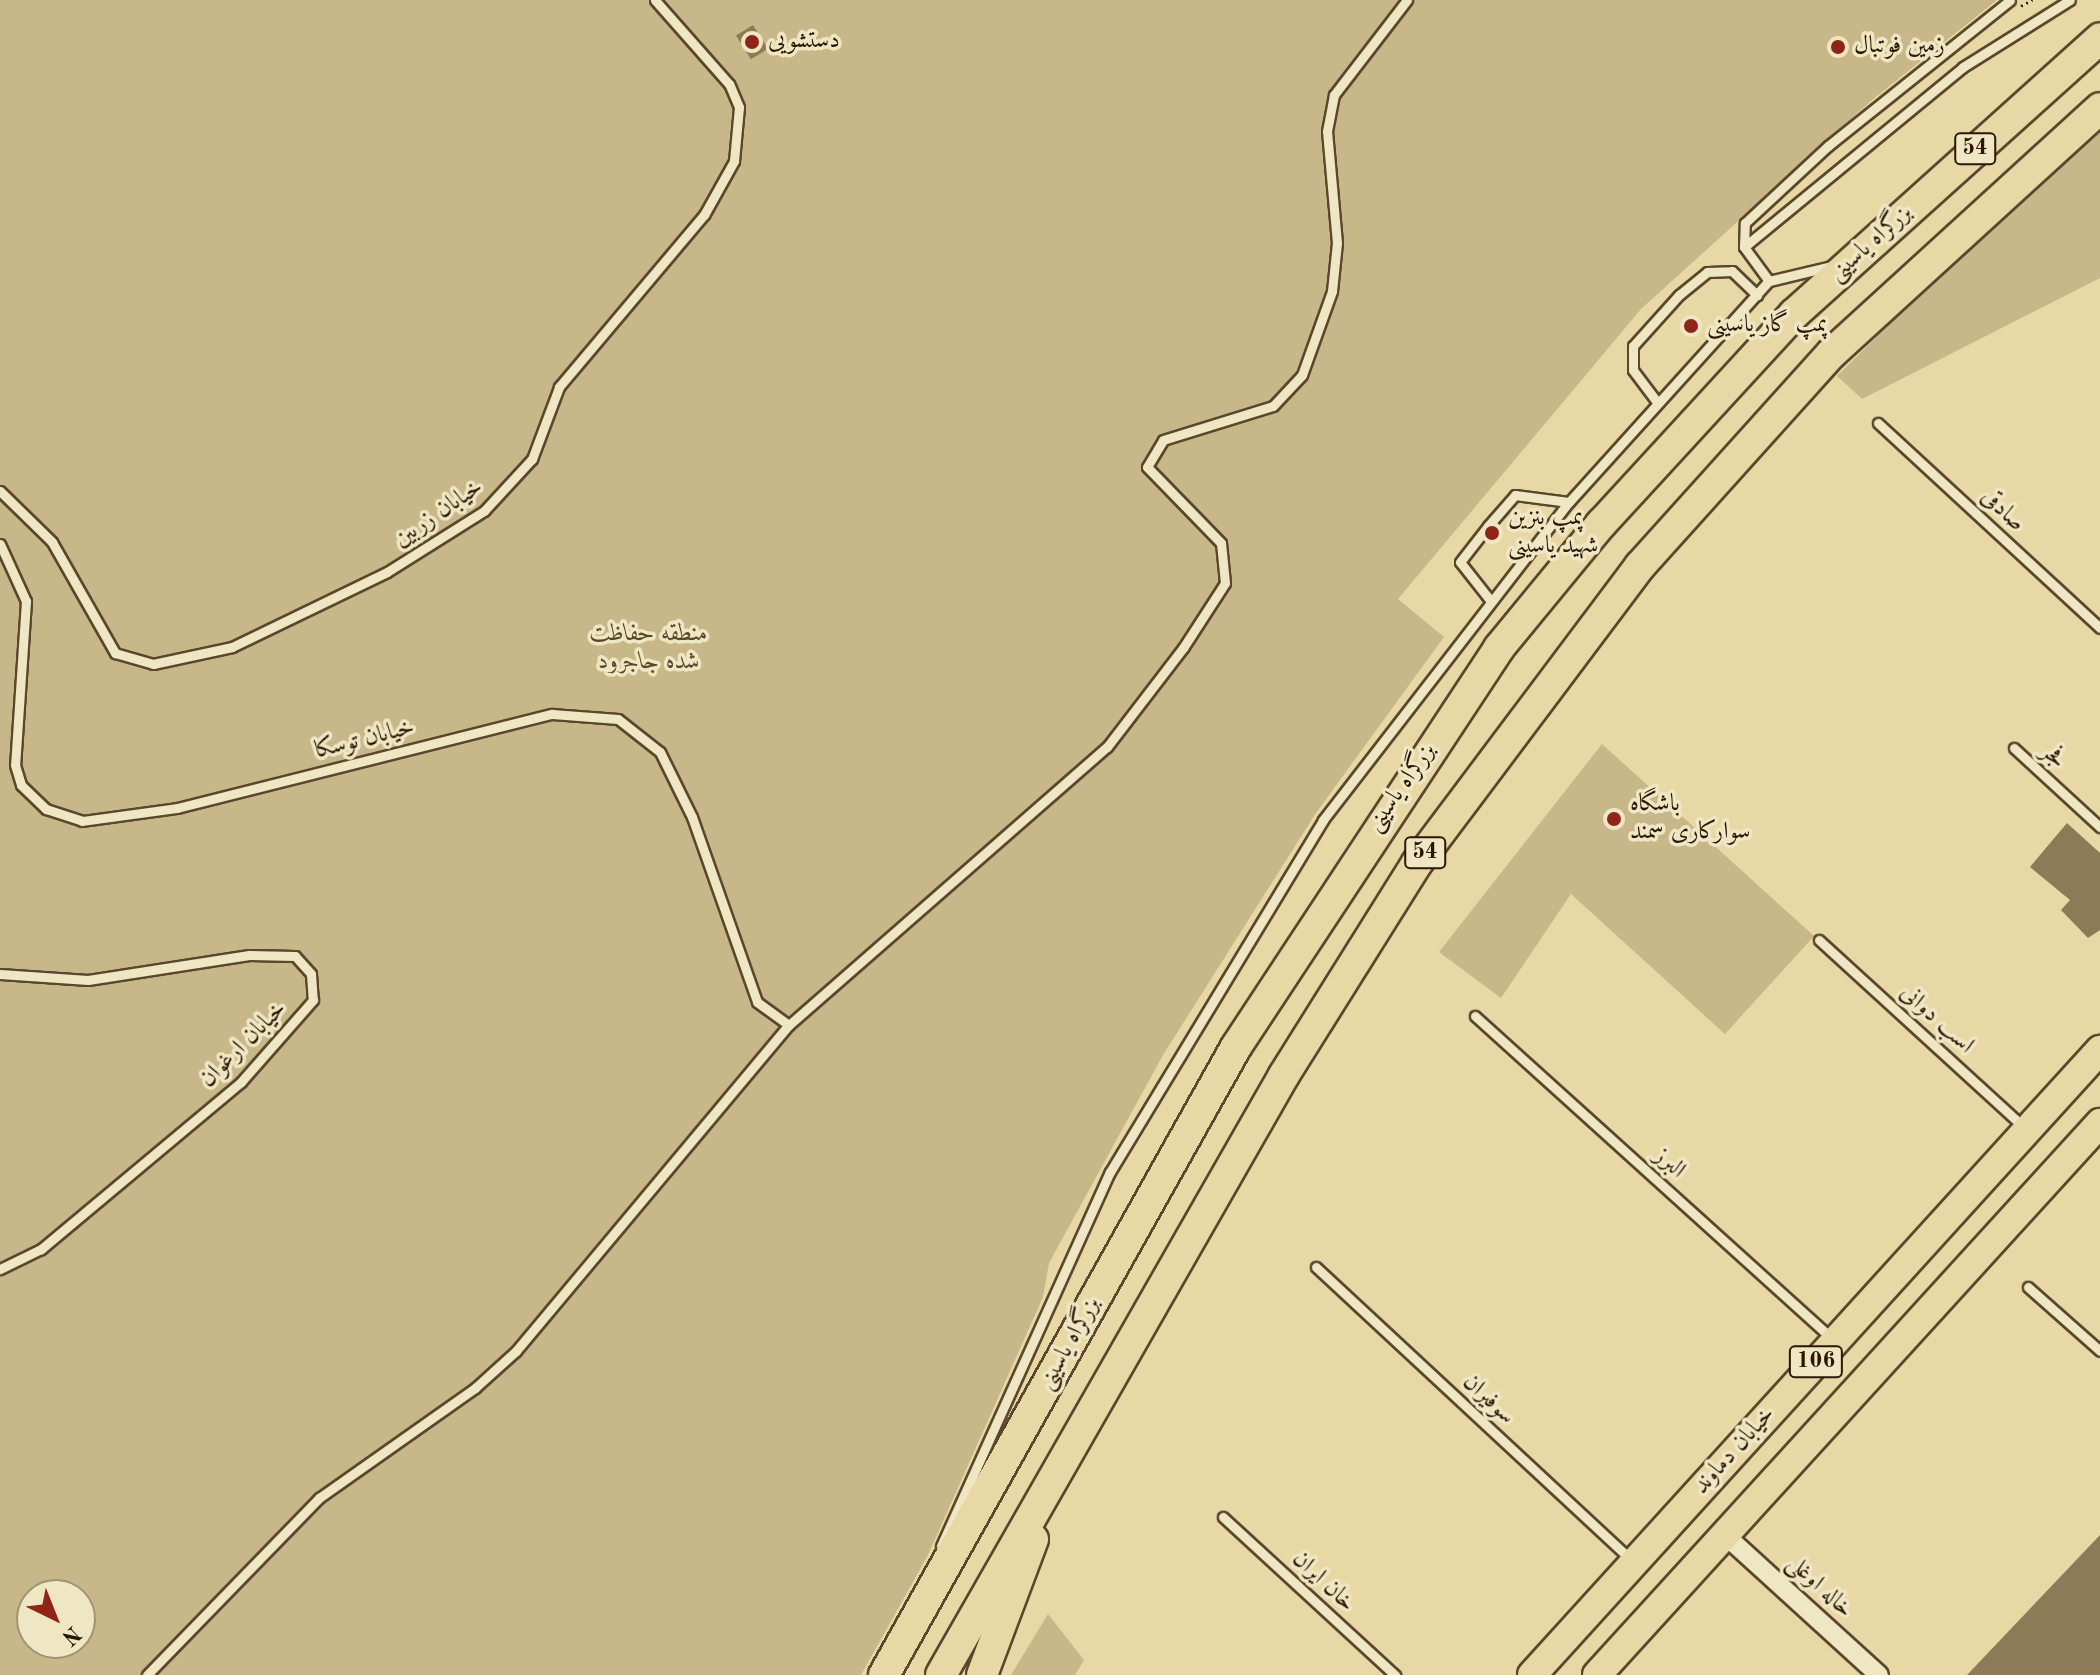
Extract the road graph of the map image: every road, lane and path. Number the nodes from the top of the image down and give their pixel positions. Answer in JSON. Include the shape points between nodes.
{"nodes":[{"id":1,"x":655,"y":0,"type":"edge"},
{"id":2,"x":1407,"y":0,"type":"edge"},
{"id":3,"x":2010,"y":0,"type":"edge"},
{"id":4,"x":2070,"y":0,"type":"edge"},
{"id":5,"x":2100,"y":38,"type":"edge"},
{"id":6,"x":2100,"y":108,"type":"edge"},
{"id":7,"x":2100,"y":115,"type":"edge"},
{"id":8,"x":2057,"y":142,"type":"junction"},
{"id":9,"x":1744,"y":247,"type":"junction"},
{"id":10,"x":1851,"y":262,"type":"junction"},
{"id":11,"x":1769,"y":281,"type":"junction"},
{"id":12,"x":1757,"y":295,"type":"junction"},
{"id":13,"x":1657,"y":402,"type":"junction"},
{"id":14,"x":1878,"y":423,"type":"dead end"},
{"id":15,"x":0,"y":491,"type":"edge"},
{"id":16,"x":1569,"y":502,"type":"junction"},
{"id":17,"x":0,"y":544,"type":"edge"},
{"id":18,"x":1490,"y":600,"type":"junction"},
{"id":19,"x":2100,"y":628,"type":"edge"},
{"id":20,"x":2014,"y":748,"type":"dead end"},
{"id":21,"x":2100,"y":827,"type":"edge"},
{"id":22,"x":1819,"y":940,"type":"dead end"},
{"id":23,"x":0,"y":974,"type":"edge"},
{"id":24,"x":1475,"y":1016,"type":"dead end"},
{"id":25,"x":789,"y":1025,"type":"junction"},
{"id":26,"x":2100,"y":1050,"type":"edge"},
{"id":27,"x":2100,"y":1123,"type":"edge"},
{"id":28,"x":2026,"y":1129,"type":"junction"},
{"id":29,"x":1316,"y":1267,"type":"dead end"},
{"id":30,"x":0,"y":1269,"type":"edge"},
{"id":31,"x":2028,"y":1287,"type":"dead end"},
{"id":32,"x":1835,"y":1341,"type":"junction"},
{"id":33,"x":2100,"y":1351,"type":"edge"},
{"id":34,"x":1047,"y":1489,"type":"junction"},
{"id":35,"x":1223,"y":1517,"type":"dead end"},
{"id":36,"x":1725,"y":1535,"type":"junction"},
{"id":37,"x":1634,"y":1563,"type":"junction"},
{"id":38,"x":887,"y":1669,"type":"edge"},
{"id":39,"x":147,"y":1675,"type":"edge"},
{"id":40,"x":941,"y":1675,"type":"edge"},
{"id":41,"x":982,"y":1675,"type":"edge"},
{"id":42,"x":1395,"y":1675,"type":"edge"},
{"id":43,"x":1532,"y":1675,"type":"edge"},
{"id":44,"x":1597,"y":1675,"type":"edge"},
{"id":45,"x":1879,"y":1675,"type":"edge"}],
"edges":[{"from":1,"to":15,"type":"lane","name":"خیابان زربین","via":[[729,84],[739,107],[734,161],[704,215],[559,387],[532,459],[484,511],[387,572],[232,647],[153,664],[128,660],[109,647],[52,542]]},
{"from":2,"to":25,"type":"lane","via":[[1334,95],[1327,131],[1337,243],[1332,291],[1302,375],[1273,406],[1163,440],[1147,467],[1221,543],[1225,583],[1107,747]]},
{"from":3,"to":9,"type":"lane","via":[[1757,209],[1741,233]]},
{"from":4,"to":9,"type":"lane","via":[[1963,67]]},
{"from":5,"to":10,"type":"highway","name":"بزرگراه یاسینی","number":"54"},
{"from":6,"to":8,"type":"highway","name":"بزرگراه یاسینی","number":"54"},
{"from":7,"to":8,"type":"highway"},
{"from":8,"to":34,"type":"highway","name":"بزرگراه یاسینی","number":"54","via":[[1832,353],[1640,566],[1544,692],[1417,863],[1284,1075]]},
{"from":9,"to":11,"type":"lane"},
{"from":10,"to":11,"type":"lane"},
{"from":10,"to":38,"type":"highway","name":"بزرگراه یاسینی","number":"54","via":[[1601,524],[1499,648],[1372,831],[1236,1047]]},
{"from":11,"to":12,"type":"lane"},
{"from":12,"to":13,"type":"lane"},
{"from":12,"to":13,"type":"lane","via":[[1732,271],[1707,272],[1679,295],[1633,346],[1633,370]]},
{"from":13,"to":16,"type":"lane"},
{"from":14,"to":19,"type":"lane","name":"صادقی"},
{"from":16,"to":18,"type":"lane"},
{"from":16,"to":18,"type":"lane","via":[[1515,495],[1488,526],[1460,562]]},
{"from":17,"to":25,"type":"lane","name":"خیابان توسکا","via":[[26,601],[15,765],[21,785],[46,809],[82,821],[177,808],[552,714],[606,716],[638,730],[660,752],[757,1002]]},
{"from":18,"to":38,"type":"lane","via":[[1323,820],[1162,1080],[1054,1284]]},
{"from":20,"to":21,"type":"lane","name":"فجر"},
{"from":22,"to":28,"type":"lane","name":"اسب دوانی"},
{"from":23,"to":30,"type":"lane","name":"خیابان ارغوان","via":[[88,980],[249,955],[295,956],[311,974],[313,1000],[241,1082],[41,1249]]},
{"from":24,"to":32,"type":"lane","name":"البرز"},
{"from":25,"to":39,"type":"lane","via":[[516,1351],[475,1388],[319,1498]]},
{"from":26,"to":28,"type":"main road","name":"خیابان دماوند","number":"106"},
{"from":27,"to":36,"type":"main road","name":"خیابان دماوند","number":"106"},
{"from":28,"to":32,"type":"main road","name":"خیابان دماوند","number":"106"},
{"from":29,"to":37,"type":"lane","name":"سوفیران"},
{"from":31,"to":33,"type":"lane"},
{"from":32,"to":37,"type":"main road","name":"خیابان دماوند","number":"106"},
{"from":34,"to":40,"type":"highway","name":"بزرگراه یاسینی","number":"54"},
{"from":34,"to":41,"type":"highway"},
{"from":35,"to":42,"type":"lane","name":"خان ایران"},
{"from":36,"to":44,"type":"main road","name":"خیابان دماوند","number":"106"},
{"from":36,"to":45,"type":"street","name":"خاله اوغلی"},
{"from":37,"to":43,"type":"main road","name":"خیابان دماوند","number":"106"}]}
